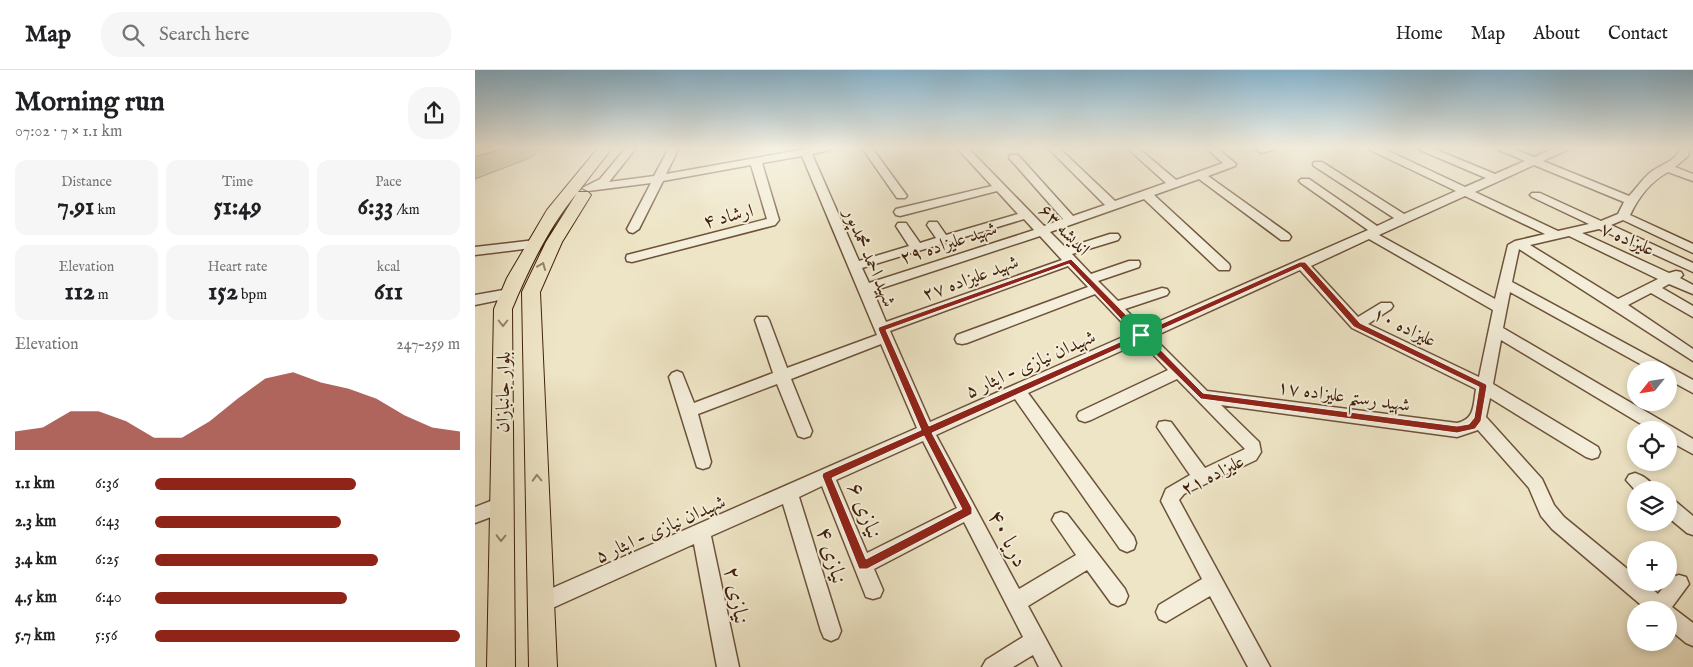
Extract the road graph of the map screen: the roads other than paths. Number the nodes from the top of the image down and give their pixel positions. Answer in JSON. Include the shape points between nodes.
{"nodes":[{"id":1,"x":583,"y":176,"type":"edge"},
{"id":2,"x":598,"y":176,"type":"edge"},
{"id":3,"x":608,"y":176,"type":"edge"},
{"id":4,"x":659,"y":176,"type":"edge"},
{"id":5,"x":675,"y":176,"type":"edge"},
{"id":6,"x":760,"y":176,"type":"edge"},
{"id":7,"x":816,"y":176,"type":"edge"},
{"id":8,"x":887,"y":176,"type":"edge"},
{"id":9,"x":989,"y":176,"type":"edge"},
{"id":10,"x":1031,"y":176,"type":"edge"},
{"id":11,"x":1082,"y":176,"type":"edge"},
{"id":12,"x":1165,"y":176,"type":"edge"},
{"id":13,"x":1198,"y":176,"type":"edge"},
{"id":14,"x":1201,"y":176,"type":"edge"},
{"id":15,"x":1336,"y":176,"type":"edge"},
{"id":16,"x":1431,"y":176,"type":"edge"},
{"id":17,"x":1490,"y":176,"type":"edge"},
{"id":18,"x":1500,"y":176,"type":"edge"},
{"id":19,"x":1572,"y":176,"type":"edge"},
{"id":20,"x":1653,"y":176,"type":"edge"},
{"id":21,"x":1495,"y":178,"type":"junction"},
{"id":22,"x":657,"y":179,"type":"junction"},
{"id":23,"x":1305,"y":181,"type":"dead end"},
{"id":24,"x":1174,"y":184,"type":"junction"},
{"id":25,"x":1000,"y":187,"type":"junction"},
{"id":26,"x":588,"y":188,"type":"junction"},
{"id":27,"x":1464,"y":192,"type":"junction"},
{"id":28,"x":1146,"y":194,"type":"junction"},
{"id":29,"x":1535,"y":195,"type":"dead end"},
{"id":30,"x":901,"y":196,"type":"dead end"},
{"id":31,"x":1631,"y":201,"type":"junction"},
{"id":32,"x":1113,"y":206,"type":"junction"},
{"id":33,"x":900,"y":212,"type":"dead end"},
{"id":34,"x":1026,"y":215,"type":"junction"},
{"id":35,"x":1623,"y":216,"type":"junction"},
{"id":36,"x":1403,"y":219,"type":"junction"},
{"id":37,"x":1071,"y":221,"type":"junction"},
{"id":38,"x":933,"y":225,"type":"dead end"},
{"id":39,"x":1601,"y":225,"type":"junction"},
{"id":40,"x":902,"y":226,"type":"dead end"},
{"id":41,"x":633,"y":229,"type":"dead end"},
{"id":42,"x":1042,"y":231,"type":"junction"},
{"id":43,"x":1373,"y":232,"type":"junction"},
{"id":44,"x":1570,"y":232,"type":"junction"},
{"id":45,"x":1556,"y":235,"type":"junction"},
{"id":46,"x":1114,"y":237,"type":"dead end"},
{"id":47,"x":1285,"y":238,"type":"dead end"},
{"id":48,"x":944,"y":240,"type":"junction"},
{"id":49,"x":535,"y":244,"type":"junction"},
{"id":50,"x":1519,"y":244,"type":"junction"},
{"id":51,"x":917,"y":248,"type":"junction"},
{"id":52,"x":1693,"y":249,"type":"edge"},
{"id":53,"x":475,"y":251,"type":"edge"},
{"id":54,"x":1067,"y":257,"type":"junction"},
{"id":55,"x":632,"y":258,"type":"dead end"},
{"id":56,"x":1135,"y":264,"type":"dead end"},
{"id":57,"x":1302,"y":264,"type":"junction"},
{"id":58,"x":855,"y":266,"type":"junction"},
{"id":59,"x":1223,"y":267,"type":"dead end"},
{"id":60,"x":1692,"y":267,"type":"edge"},
{"id":61,"x":1670,"y":278,"type":"junction"},
{"id":62,"x":1504,"y":283,"type":"junction"},
{"id":63,"x":1093,"y":284,"type":"junction"},
{"id":64,"x":1652,"y":288,"type":"junction"},
{"id":65,"x":865,"y":289,"type":"junction"},
{"id":66,"x":1693,"y":290,"type":"edge"},
{"id":67,"x":1162,"y":292,"type":"dead end"},
{"id":68,"x":509,"y":294,"type":"junction"},
{"id":69,"x":475,"y":300,"type":"edge"},
{"id":70,"x":1618,"y":305,"type":"junction"},
{"id":71,"x":1386,"y":306,"type":"dead end"},
{"id":72,"x":1499,"y":307,"type":"junction"},
{"id":73,"x":1115,"y":308,"type":"junction"},
{"id":74,"x":1693,"y":312,"type":"edge"},
{"id":75,"x":762,"y":320,"type":"dead end"},
{"id":76,"x":1357,"y":325,"type":"junction"},
{"id":77,"x":1495,"y":330,"type":"junction"},
{"id":78,"x":884,"y":333,"type":"junction"},
{"id":79,"x":1141,"y":335,"type":"junction"},
{"id":80,"x":962,"y":339,"type":"dead end"},
{"id":81,"x":1693,"y":356,"type":"edge"},
{"id":82,"x":1647,"y":361,"type":"edge"},
{"id":83,"x":1178,"y":372,"type":"junction"},
{"id":84,"x":782,"y":376,"type":"junction"},
{"id":85,"x":677,"y":377,"type":"dead end"},
{"id":86,"x":1677,"y":378,"type":"edge"},
{"id":87,"x":1483,"y":386,"type":"junction"},
{"id":88,"x":1693,"y":387,"type":"edge"},
{"id":89,"x":1018,"y":391,"type":"junction"},
{"id":90,"x":1201,"y":396,"type":"junction"},
{"id":91,"x":689,"y":412,"type":"junction"},
{"id":92,"x":1085,"y":416,"type":"dead end"},
{"id":93,"x":1478,"y":419,"type":"junction"},
{"id":94,"x":1649,"y":421,"type":"edge"},
{"id":95,"x":1165,"y":427,"type":"dead end"},
{"id":96,"x":804,"y":431,"type":"dead end"},
{"id":97,"x":926,"y":431,"type":"junction"},
{"id":98,"x":1677,"y":438,"type":"edge"},
{"id":99,"x":1693,"y":447,"type":"edge"},
{"id":100,"x":1592,"y":452,"type":"dead end"},
{"id":101,"x":703,"y":462,"type":"dead end"},
{"id":102,"x":827,"y":476,"type":"junction"},
{"id":103,"x":1201,"y":477,"type":"junction"},
{"id":104,"x":789,"y":493,"type":"junction"},
{"id":105,"x":501,"y":505,"type":"junction"},
{"id":106,"x":968,"y":511,"type":"junction"},
{"id":107,"x":475,"y":514,"type":"edge"},
{"id":108,"x":1677,"y":514,"type":"edge"},
{"id":109,"x":1061,"y":520,"type":"dead end"},
{"id":110,"x":1693,"y":527,"type":"edge"},
{"id":111,"x":701,"y":532,"type":"junction"},
{"id":112,"x":1127,"y":544,"type":"dead end"},
{"id":113,"x":1089,"y":558,"type":"junction"},
{"id":114,"x":863,"y":565,"type":"junction"},
{"id":115,"x":1213,"y":583,"type":"junction"},
{"id":116,"x":1679,"y":584,"type":"dead end"},
{"id":117,"x":873,"y":590,"type":"dead end"},
{"id":118,"x":1118,"y":596,"type":"dead end"},
{"id":119,"x":1651,"y":601,"type":"edge"},
{"id":120,"x":1669,"y":601,"type":"edge"},
{"id":121,"x":1015,"y":602,"type":"junction"},
{"id":122,"x":541,"y":603,"type":"junction"},
{"id":123,"x":1166,"y":612,"type":"dead end"},
{"id":124,"x":1677,"y":623,"type":"edge"},
{"id":125,"x":831,"y":631,"type":"dead end"},
{"id":126,"x":1693,"y":636,"type":"edge"},
{"id":127,"x":1036,"y":641,"type":"junction"},
{"id":128,"x":499,"y":666,"type":"edge"},
{"id":129,"x":543,"y":667,"type":"edge"},
{"id":130,"x":728,"y":667,"type":"edge"},
{"id":131,"x":993,"y":667,"type":"edge"},
{"id":132,"x":1050,"y":667,"type":"edge"},
{"id":133,"x":1259,"y":667,"type":"edge"}],
"edges":[{"from":1,"to":49,"type":"main road","name":"بلوار جانبازان","via":[[555,210]]},
{"from":2,"to":26,"type":"main road","name":"بلوار جانبازان"},
{"from":3,"to":26,"type":"street"},
{"from":4,"to":22,"type":"street"},
{"from":5,"to":22,"type":"street"},
{"from":6,"to":55,"type":"street","name":"ارشاد ۴","via":[[771,222]]},
{"from":7,"to":58,"type":"street","name":"شهید احمد محمدپور"},
{"from":8,"to":30,"type":"street"},
{"from":9,"to":25,"type":"street","name":"اندیشه ۶۳"},
{"from":10,"to":37,"type":"street"},
{"from":11,"to":32,"type":"street"},
{"from":12,"to":24,"type":"street"},
{"from":13,"to":24,"type":"street","name":"شهید علیزاده ۲۹"},
{"from":14,"to":47,"type":"street"},
{"from":15,"to":36,"type":"street"},
{"from":16,"to":27,"type":"street"},
{"from":17,"to":21,"type":"street"},
{"from":18,"to":21,"type":"street","name":"شهیدان نیازی - ایثار ۵"},
{"from":19,"to":31,"type":"street"},
{"from":20,"to":31,"type":"street"},
{"from":21,"to":27,"type":"street","name":"شهیدان نیازی - ایثار ۵"},
{"from":22,"to":26,"type":"street"},
{"from":22,"to":41,"type":"street"},
{"from":23,"to":43,"type":"street"},
{"from":24,"to":28,"type":"street","name":"شهید علیزاده ۲۹"},
{"from":25,"to":33,"type":"street"},
{"from":25,"to":34,"type":"street","name":"اندیشه ۶۳"},
{"from":122,"to":26,"type":"main road","name":"بلوار جانبازان","one_way":true,"via":[[531,292],[546,256]]},
{"from":27,"to":36,"type":"street","name":"شهیدان نیازی - ایثار ۵"},
{"from":27,"to":45,"type":"street"},
{"from":28,"to":32,"type":"street","name":"شهید علیزاده ۲۹"},
{"from":28,"to":59,"type":"street"},
{"from":29,"to":39,"type":"street"},
{"from":31,"to":35,"type":"street"},
{"from":32,"to":37,"type":"street","name":"شهید علیزاده ۲۹"},
{"from":34,"to":42,"type":"street","name":"اندیشه ۶۳"},
{"from":34,"to":48,"type":"street"},
{"from":35,"to":39,"type":"street"},
{"from":35,"to":52,"type":"street"},
{"from":36,"to":43,"type":"street","name":"شهیدان نیازی - ایثار ۵"},
{"from":37,"to":42,"type":"street","name":"شهید علیزاده ۲۹"},
{"from":38,"to":48,"type":"street"},
{"from":39,"to":44,"type":"street"},
{"from":39,"to":60,"type":"street"},
{"from":40,"to":51,"type":"street"},
{"from":42,"to":54,"type":"street","name":"اندیشه ۶۳"},
{"from":42,"to":65,"type":"street","name":"شهید علیزاده ۲۹"},
{"from":43,"to":57,"type":"street","name":"شهیدان نیازی - ایثار ۵"},
{"from":43,"to":72,"type":"street"},
{"from":44,"to":45,"type":"street"},
{"from":44,"to":61,"type":"street","name":"علیزاده ۷"},
{"from":45,"to":50,"type":"street"},
{"from":46,"to":54,"type":"street","name":"شهید علیزاده ۲۷"},
{"from":48,"to":51,"type":"street"},
{"from":49,"to":53,"type":"street"},
{"from":49,"to":68,"type":"main road","name":"بلوار جانبازان"},
{"from":50,"to":62,"type":"street","via":[[1511,252]]},
{"from":50,"to":70,"type":"street"},
{"from":51,"to":58,"type":"street"},
{"from":54,"to":63,"type":"street","name":"اندیشه ۶۳"},
{"from":54,"to":78,"type":"street","name":"شهید علیزاده ۲۷"},
{"from":56,"to":63,"type":"street"},
{"from":57,"to":76,"type":"street","name":"علیزاده ۱۰"},
{"from":57,"to":79,"type":"street","name":"شهیدان نیازی - ایثار ۵"},
{"from":58,"to":65,"type":"street","name":"شهید احمد محمدپور"},
{"from":60,"to":61,"type":"street"},
{"from":61,"to":64,"type":"street"},
{"from":61,"to":66,"type":"street","name":"علیزاده ۷"},
{"from":62,"to":72,"type":"street"},
{"from":62,"to":82,"type":"street"},
{"from":63,"to":73,"type":"street","name":"اندیشه ۶۳"},
{"from":63,"to":80,"type":"street"},
{"from":64,"to":70,"type":"street"},
{"from":64,"to":74,"type":"street"},
{"from":65,"to":78,"type":"street","name":"شهید احمد محمدپور"},
{"from":67,"to":73,"type":"street"},
{"from":68,"to":69,"type":"street"},
{"from":68,"to":105,"type":"main road","name":"بلوار جانبازان","one_way":true,"via":[[503,309]]},
{"from":70,"to":81,"type":"street"},
{"from":71,"to":76,"type":"street"},
{"from":72,"to":77,"type":"street"},
{"from":73,"to":79,"type":"street","name":"اندیشه ۶۳"},
{"from":75,"to":84,"type":"street"},
{"from":76,"to":87,"type":"street","name":"علیزاده ۱۰"},
{"from":77,"to":87,"type":"street"},
{"from":77,"to":94,"type":"street"},
{"from":78,"to":84,"type":"street","name":"شهید علیزاده ۲۷"},
{"from":78,"to":97,"type":"street","name":"شهید احمد محمدپور"},
{"from":79,"to":83,"type":"street","name":"علیزاده ۲۱"},
{"from":79,"to":89,"type":"street","name":"شهیدان نیازی - ایثار ۵"},
{"from":83,"to":90,"type":"street","name":"علیزاده ۲۱"},
{"from":83,"to":92,"type":"street"},
{"from":84,"to":91,"type":"street","name":"شهید علیزاده ۲۷"},
{"from":84,"to":96,"type":"street"},
{"from":85,"to":91,"type":"street"},
{"from":86,"to":88,"type":"street"},
{"from":87,"to":93,"type":"street"},
{"from":87,"to":100,"type":"street","name":"علیزاده ۱۰"},
{"from":89,"to":97,"type":"street","name":"شهیدان نیازی - ایثار ۵"},
{"from":89,"to":112,"type":"street"},
{"from":90,"to":93,"type":"street","name":"۱۷ شهید رستم علیزاده","via":[[1457,430],[1471,426]]},
{"from":90,"to":103,"type":"street","name":"علیزاده ۲۱","via":[[1253,449],[1250,455]]},
{"from":91,"to":101,"type":"street"},
{"from":93,"to":119,"type":"street","via":[[1536,484],[1547,510],[1557,523]]},
{"from":95,"to":103,"type":"street"},
{"from":97,"to":102,"type":"street","name":"شهیدان نیازی - ایثار ۵"},
{"from":97,"to":106,"type":"street","name":"دریا ۴۰"},
{"from":98,"to":99,"type":"street"},
{"from":102,"to":104,"type":"street","name":"شهیدان نیازی - ایثار ۵"},
{"from":102,"to":114,"type":"street","name":"نیازی ۶"},
{"from":103,"to":115,"type":"street","name":"علیزاده ۲۱","via":[[1175,492],[1170,501]]},
{"from":104,"to":111,"type":"street","name":"شهیدان نیازی - ایثار ۵"},
{"from":104,"to":125,"type":"street","name":"نیازی ۴"},
{"from":105,"to":107,"type":"street"},
{"from":105,"to":128,"type":"main road","name":"بلوار جانبازان","one_way":true},
{"from":106,"to":114,"type":"street"},
{"from":106,"to":121,"type":"street","name":"دریا ۴۰"},
{"from":108,"to":110,"type":"street"},
{"from":109,"to":113,"type":"street"},
{"from":111,"to":122,"type":"street","name":"شهیدان نیازی - ایثار ۵"},
{"from":111,"to":130,"type":"street","name":"نیازی ۲"},
{"from":113,"to":118,"type":"street"},
{"from":113,"to":121,"type":"street"},
{"from":114,"to":117,"type":"street","name":"نیازی ۶"},
{"from":115,"to":123,"type":"street"},
{"from":115,"to":133,"type":"street","name":"علیزاده ۲۱"},
{"from":116,"to":120,"type":"street"},
{"from":121,"to":127,"type":"street","name":"دریا ۴۰"},
{"from":122,"to":129,"type":"main road","name":"بلوار جانبازان"},
{"from":124,"to":126,"type":"street"},
{"from":127,"to":131,"type":"street"},
{"from":127,"to":132,"type":"street","name":"دریا ۴۰"}]}
